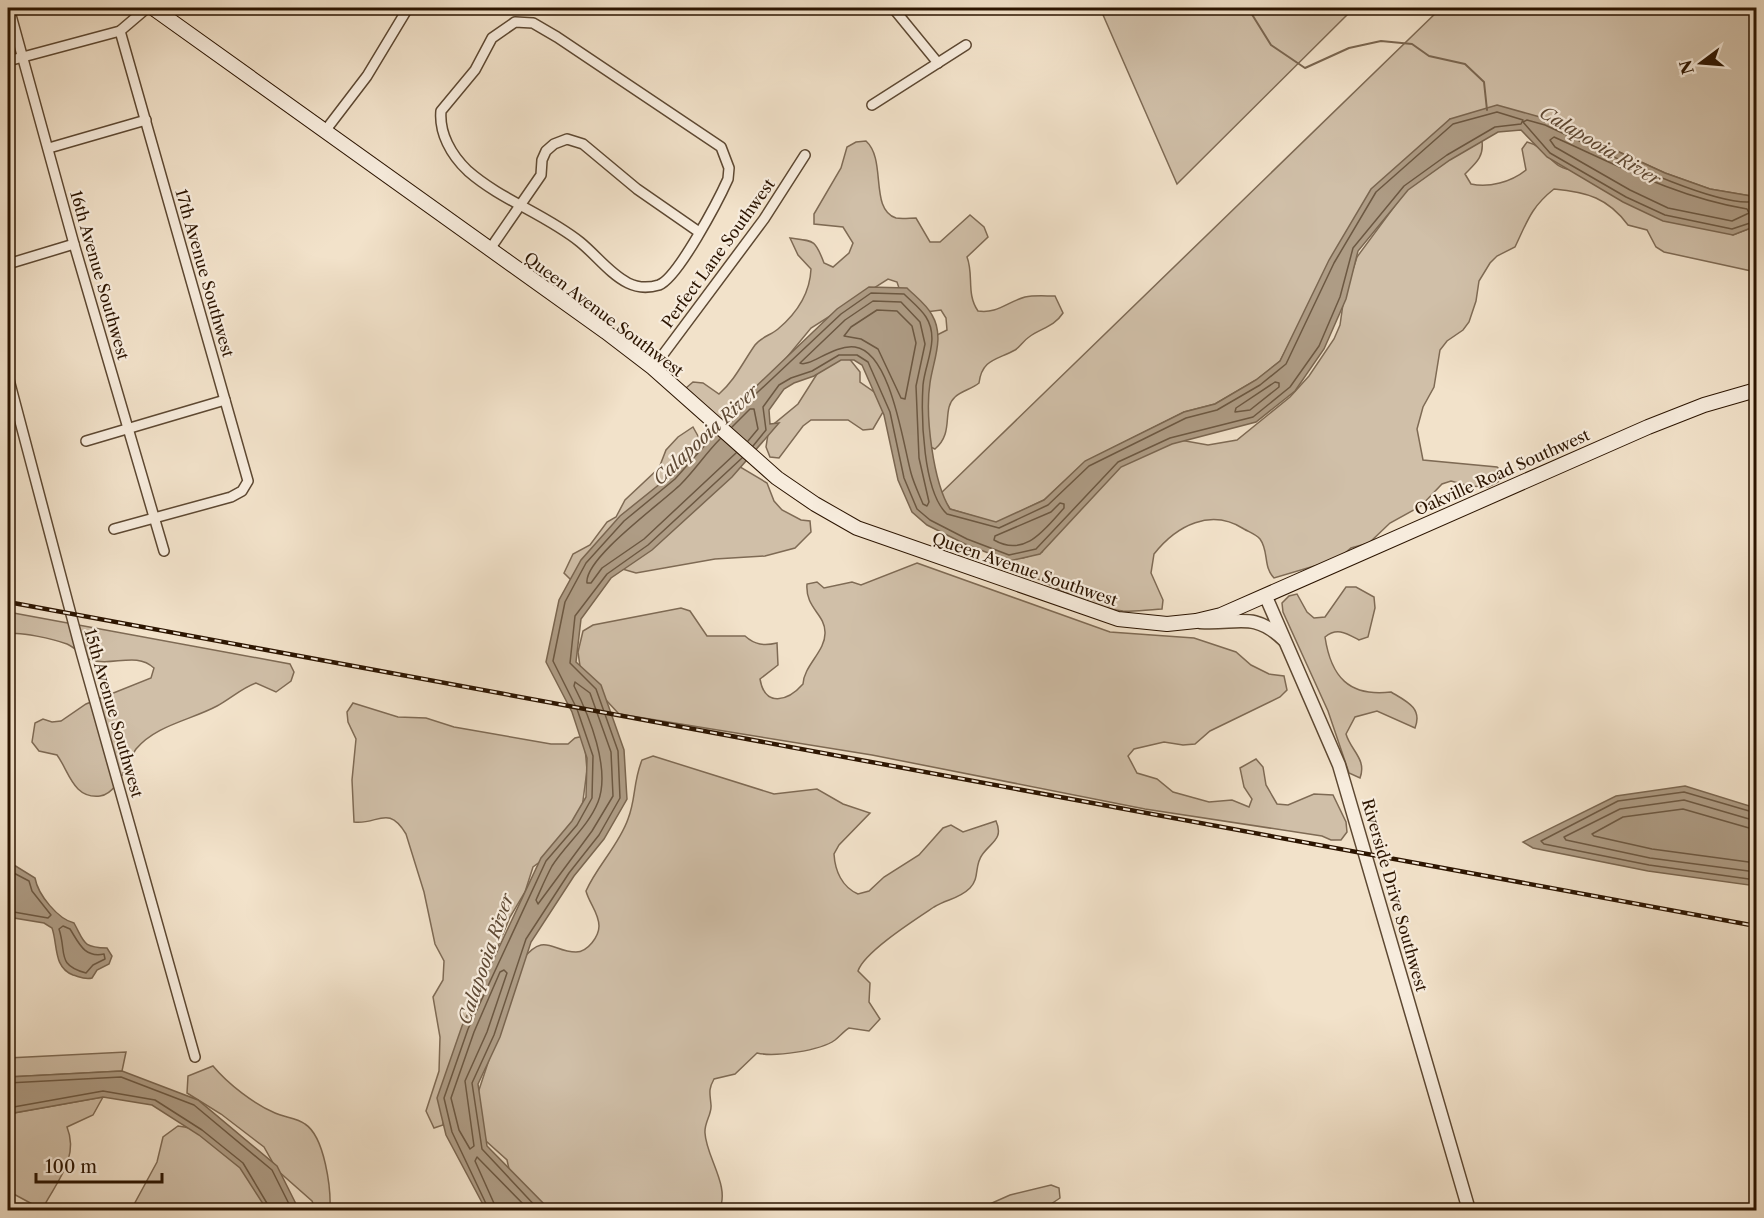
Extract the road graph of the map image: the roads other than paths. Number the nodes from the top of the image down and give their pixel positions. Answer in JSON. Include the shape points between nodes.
{"nodes":[{"id":1,"x":9,"y":8,"type":"edge"},
{"id":2,"x":147,"y":8,"type":"edge"},
{"id":3,"x":153,"y":8,"type":"edge"},
{"id":4,"x":408,"y":8,"type":"edge"},
{"id":5,"x":893,"y":8,"type":"edge"},
{"id":6,"x":120,"y":31,"type":"junction"},
{"id":7,"x":966,"y":45,"type":"dead end"},
{"id":8,"x":23,"y":56,"type":"junction"},
{"id":9,"x":8,"y":60,"type":"edge"},
{"id":10,"x":939,"y":63,"type":"junction"},
{"id":11,"x":872,"y":105,"type":"dead end"},
{"id":12,"x":146,"y":120,"type":"junction"},
{"id":13,"x":325,"y":131,"type":"junction"},
{"id":14,"x":49,"y":148,"type":"junction"},
{"id":15,"x":805,"y":155,"type":"dead end"},
{"id":16,"x":521,"y":205,"type":"junction"},
{"id":17,"x":699,"y":232,"type":"junction"},
{"id":18,"x":74,"y":244,"type":"junction"},
{"id":19,"x":490,"y":249,"type":"junction"},
{"id":20,"x":8,"y":264,"type":"edge"},
{"id":21,"x":653,"y":368,"type":"junction"},
{"id":22,"x":8,"y":376,"type":"edge"},
{"id":23,"x":1756,"y":390,"type":"edge"},
{"id":24,"x":225,"y":400,"type":"junction"},
{"id":25,"x":12,"y":413,"type":"edge"},
{"id":26,"x":129,"y":428,"type":"junction"},
{"id":27,"x":86,"y":441,"type":"dead end"},
{"id":28,"x":155,"y":516,"type":"junction"},
{"id":29,"x":114,"y":530,"type":"dead end"},
{"id":30,"x":164,"y":551,"type":"dead end"},
{"id":31,"x":1266,"y":597,"type":"junction"},
{"id":32,"x":1196,"y":621,"type":"junction"},
{"id":33,"x":1287,"y":644,"type":"junction"},
{"id":34,"x":195,"y":1057,"type":"dead end"},
{"id":35,"x":1469,"y":1210,"type":"edge"}],
"edges":[{"from":1,"to":8,"type":"street","name":"16th Avenue Southwest"},
{"from":2,"to":6,"type":"street"},
{"from":3,"to":13,"type":"main road","name":"Queen Avenue Southwest"},
{"from":4,"to":13,"type":"street","via":[[367,76]]},
{"from":5,"to":10,"type":"street"},
{"from":6,"to":8,"type":"street"},
{"from":6,"to":12,"type":"street","name":"17th Avenue Southwest"},
{"from":7,"to":10,"type":"street"},
{"from":8,"to":9,"type":"street"},
{"from":8,"to":14,"type":"street","name":"16th Avenue Southwest"},
{"from":10,"to":11,"type":"street"},
{"from":12,"to":14,"type":"street"},
{"from":12,"to":24,"type":"street","name":"17th Avenue Southwest"},
{"from":13,"to":19,"type":"main road","name":"Queen Avenue Southwest"},
{"from":14,"to":18,"type":"street","name":"16th Avenue Southwest"},
{"from":15,"to":21,"type":"street","name":"Perfect Lane Southwest","via":[[764,219]]},
{"from":16,"to":17,"type":"street","via":[[580,242],[620,278],[639,287],[663,284]]},
{"from":16,"to":17,"type":"street","via":[[541,176],[546,152],[567,139],[583,144],[637,189]]},
{"from":16,"to":17,"type":"street","via":[[467,170],[442,134],[440,122],[441,111],[475,70],[492,38],[514,22],[533,23],[557,36],[721,147],[729,168],[728,179]]},
{"from":16,"to":19,"type":"street"},
{"from":18,"to":20,"type":"street"},
{"from":18,"to":26,"type":"street","name":"16th Avenue Southwest"},
{"from":19,"to":21,"type":"main road","name":"Queen Avenue Southwest"},
{"from":21,"to":32,"type":"main road","name":"Queen Avenue Southwest","via":[[799,494],[857,528],[1107,616],[1141,623]]},
{"from":22,"to":25,"type":"street","name":"15th Avenue Southwest"},
{"from":23,"to":31,"type":"main road","name":"Oakville Road Southwest","via":[[1648,427]]},
{"from":24,"to":26,"type":"street"},
{"from":24,"to":28,"type":"street","name":"17th Avenue Southwest","via":[[248,482],[242,491],[211,503]]},
{"from":25,"to":34,"type":"street","name":"15th Avenue Southwest"},
{"from":26,"to":27,"type":"street"},
{"from":26,"to":28,"type":"street","name":"16th Avenue Southwest"},
{"from":28,"to":29,"type":"street","name":"17th Avenue Southwest"},
{"from":28,"to":30,"type":"street","name":"16th Avenue Southwest"},
{"from":31,"to":32,"type":"main road","name":"Queen Avenue Southwest"},
{"from":31,"to":33,"type":"street","name":"Riverside Drive Southwest"},
{"from":32,"to":33,"type":"street","via":[[1257,621],[1274,630]]},
{"from":33,"to":35,"type":"street","name":"Riverside Drive Southwest","via":[[1324,725],[1347,789]]}]}
